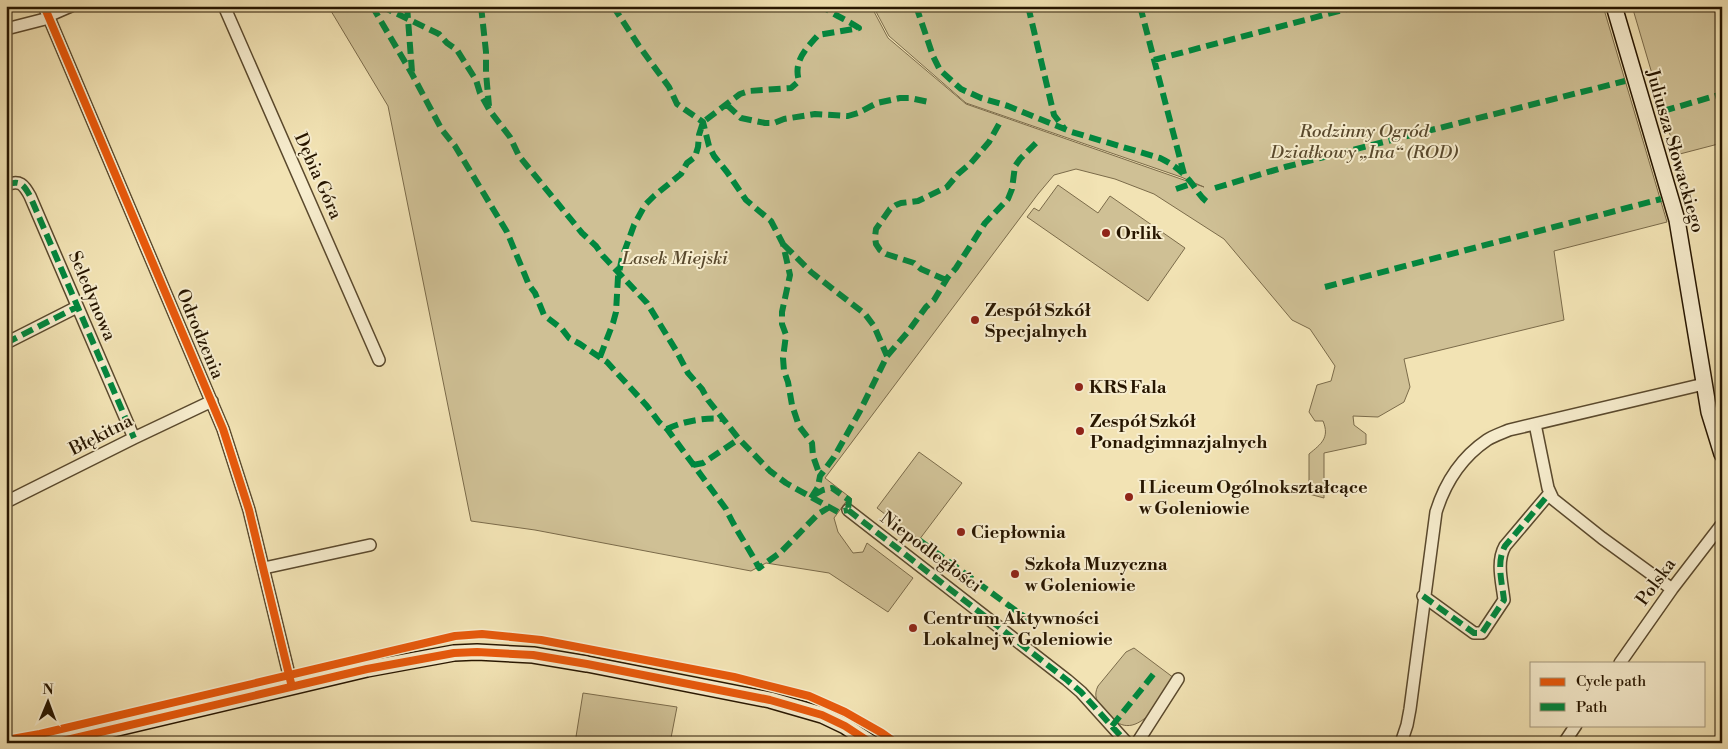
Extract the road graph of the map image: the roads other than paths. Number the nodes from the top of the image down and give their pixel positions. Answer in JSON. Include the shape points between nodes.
{"nodes":[{"id":1,"x":71,"y":6,"type":"edge"},
{"id":2,"x":224,"y":6,"type":"edge"},
{"id":3,"x":1614,"y":6,"type":"edge"},
{"id":4,"x":47,"y":13,"type":"edge"},
{"id":5,"x":6,"y":29,"type":"edge"},
{"id":6,"x":6,"y":184,"type":"edge"},
{"id":7,"x":78,"y":308,"type":"junction"},
{"id":8,"x":6,"y":343,"type":"edge"},
{"id":9,"x":379,"y":360,"type":"dead end"},
{"id":10,"x":1704,"y":384,"type":"junction"},
{"id":11,"x":212,"y":401,"type":"junction"},
{"id":12,"x":1535,"y":424,"type":"junction"},
{"id":13,"x":134,"y":438,"type":"junction"},
{"id":14,"x":1722,"y":454,"type":"edge"},
{"id":15,"x":1549,"y":494,"type":"junction"},
{"id":16,"x":6,"y":502,"type":"edge"},
{"id":17,"x":848,"y":510,"type":"dead end"},
{"id":18,"x":1722,"y":524,"type":"edge"},
{"id":19,"x":370,"y":544,"type":"dead end"},
{"id":20,"x":264,"y":568,"type":"junction"},
{"id":21,"x":1672,"y":589,"type":"junction"},
{"id":22,"x":1423,"y":596,"type":"junction"},
{"id":23,"x":1621,"y":662,"type":"edge"},
{"id":24,"x":1178,"y":679,"type":"dead end"},
{"id":25,"x":292,"y":687,"type":"junction"},
{"id":26,"x":1575,"y":726,"type":"edge"},
{"id":27,"x":1402,"y":742,"type":"edge"},
{"id":28,"x":54,"y":743,"type":"edge"},
{"id":29,"x":871,"y":743,"type":"edge"},
{"id":30,"x":1127,"y":743,"type":"edge"},
{"id":31,"x":1137,"y":743,"type":"edge"},
{"id":32,"x":1564,"y":743,"type":"edge"}],
"edges":[{"from":1,"to":4,"type":"street"},
{"from":2,"to":9,"type":"street","name":"Dębia Góra"},
{"from":3,"to":10,"type":"street","name":"Juliusza Słowackiego","via":[[1678,220]]},
{"from":4,"to":5,"type":"street"},
{"from":4,"to":11,"type":"street","name":"Odrodzenia"},
{"from":6,"to":7,"type":"street","name":"Seledynowa","via":[[20,182],[24,186]]},
{"from":7,"to":8,"type":"street"},
{"from":7,"to":13,"type":"street","name":"Seledynowa"},
{"from":10,"to":12,"type":"street"},
{"from":10,"to":14,"type":"street","name":"Juliusza Słowackiego"},
{"from":11,"to":13,"type":"street","name":"Błękitna"},
{"from":11,"to":20,"type":"street","name":"Odrodzenia","via":[[224,429]]},
{"from":12,"to":15,"type":"street"},
{"from":12,"to":22,"type":"street","via":[[1488,439],[1455,471],[1436,512]]},
{"from":13,"to":16,"type":"street","name":"Błękitna"},
{"from":15,"to":21,"type":"street","via":[[1557,504]]},
{"from":15,"to":22,"type":"street","via":[[1502,552],[1504,600],[1482,633],[1474,633]]},
{"from":17,"to":30,"type":"street","name":"Niepodległości","via":[[1067,680]]},
{"from":18,"to":21,"type":"street","name":"Polska"},
{"from":19,"to":20,"type":"street"},
{"from":20,"to":25,"type":"street","name":"Odrodzenia"},
{"from":21,"to":23,"type":"street","name":"Polska"},
{"from":22,"to":27,"type":"street","via":[[1411,700]]},
{"from":24,"to":31,"type":"street"},
{"from":25,"to":28,"type":"street"},
{"from":25,"to":29,"type":"street","via":[[454,653],[505,652],[673,680],[796,706],[826,717]]},
{"from":26,"to":32,"type":"street"}]}
